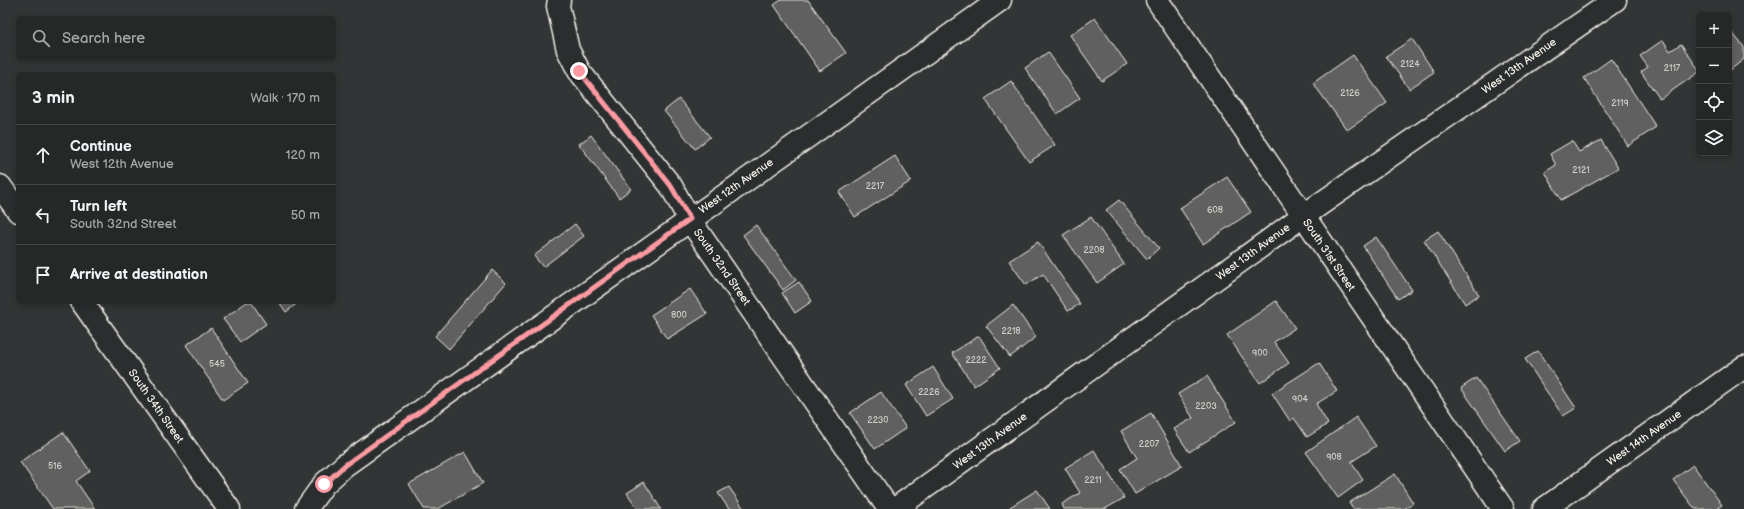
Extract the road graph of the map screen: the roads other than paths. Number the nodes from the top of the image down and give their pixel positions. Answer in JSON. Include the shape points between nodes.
{"nodes":[{"id":1,"x":559,"y":0,"type":"edge"},
{"id":2,"x":1000,"y":0,"type":"edge"},
{"id":3,"x":1157,"y":0,"type":"edge"},
{"id":4,"x":1615,"y":0,"type":"edge"},
{"id":5,"x":0,"y":186,"type":"edge"},
{"id":6,"x":16,"y":208,"type":"edge"},
{"id":7,"x":1303,"y":216,"type":"junction"},
{"id":8,"x":690,"y":219,"type":"junction"},
{"id":9,"x":83,"y":304,"type":"edge"},
{"id":10,"x":1744,"y":367,"type":"edge"},
{"id":11,"x":229,"y":509,"type":"edge"},
{"id":12,"x":306,"y":509,"type":"edge"},
{"id":13,"x":889,"y":509,"type":"edge"},
{"id":14,"x":895,"y":509,"type":"edge"},
{"id":15,"x":1503,"y":509,"type":"edge"},
{"id":16,"x":1544,"y":509,"type":"edge"}],
"edges":[{"from":1,"to":8,"type":"street","name":"South 32nd Street","via":[[558,6],[568,50],[579,71],[671,186]]},
{"from":2,"to":8,"type":"street","name":"West 12th Avenue"},
{"from":3,"to":7,"type":"street","name":"South 31st Street"},
{"from":4,"to":7,"type":"street","name":"West 13th Avenue"},
{"from":5,"to":6,"type":"street"},
{"from":7,"to":14,"type":"street","name":"West 13th Avenue"},
{"from":7,"to":15,"type":"street","name":"South 31st Street"},
{"from":8,"to":12,"type":"street","name":"West 12th Avenue","via":[[345,465],[324,484]]},
{"from":8,"to":13,"type":"street","name":"South 32nd Street"},
{"from":9,"to":11,"type":"street","name":"South 34th Street"},
{"from":10,"to":16,"type":"street","name":"West 14th Avenue"}]}
